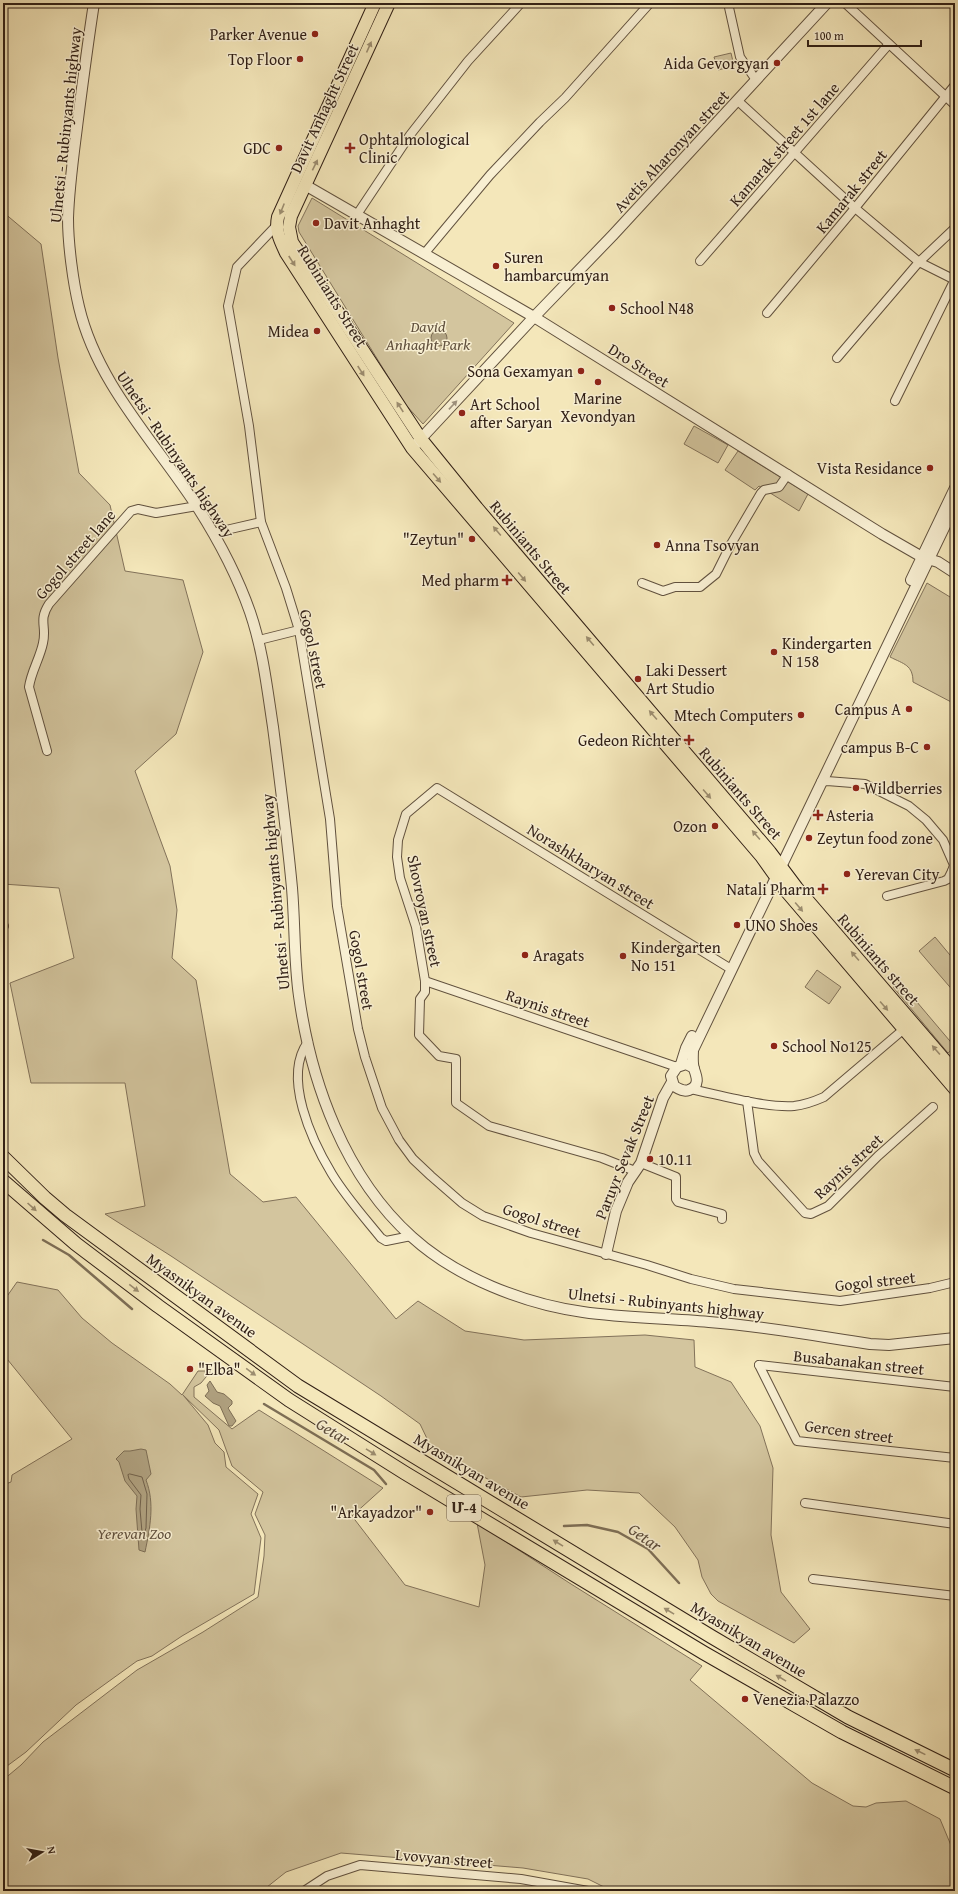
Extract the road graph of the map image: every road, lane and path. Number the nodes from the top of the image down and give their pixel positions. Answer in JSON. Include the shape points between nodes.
{"nodes":[{"id":1,"x":94,"y":3,"type":"edge"},
{"id":2,"x":375,"y":3,"type":"edge"},
{"id":3,"x":389,"y":3,"type":"edge"},
{"id":4,"x":521,"y":3,"type":"edge"},
{"id":5,"x":650,"y":3,"type":"edge"},
{"id":6,"x":728,"y":3,"type":"edge"},
{"id":7,"x":826,"y":3,"type":"edge"},
{"id":8,"x":845,"y":3,"type":"edge"},
{"id":9,"x":889,"y":44,"type":"junction"},
{"id":10,"x":756,"y":80,"type":"junction"},
{"id":11,"x":955,"y":84,"type":"edge"},
{"id":12,"x":945,"y":96,"type":"junction"},
{"id":13,"x":738,"y":101,"type":"junction"},
{"id":14,"x":955,"y":105,"type":"edge"},
{"id":15,"x":795,"y":154,"type":"junction"},
{"id":16,"x":305,"y":185,"type":"junction"},
{"id":17,"x":855,"y":208,"type":"junction"},
{"id":18,"x":356,"y":216,"type":"junction"},
{"id":19,"x":276,"y":226,"type":"junction"},
{"id":20,"x":289,"y":226,"type":"joint"},
{"id":21,"x":955,"y":228,"type":"edge"},
{"id":22,"x":424,"y":254,"type":"junction"},
{"id":23,"x":700,"y":261,"type":"dead end"},
{"id":24,"x":919,"y":262,"type":"junction"},
{"id":25,"x":955,"y":279,"type":"edge"},
{"id":26,"x":767,"y":313,"type":"dead end"},
{"id":27,"x":534,"y":317,"type":"junction"},
{"id":28,"x":837,"y":358,"type":"dead end"},
{"id":29,"x":895,"y":401,"type":"dead end"},
{"id":30,"x":421,"y":440,"type":"junction"},
{"id":31,"x":412,"y":448,"type":"junction"},
{"id":32,"x":788,"y":474,"type":"junction"},
{"id":33,"x":955,"y":488,"type":"edge"},
{"id":34,"x":955,"y":505,"type":"edge"},
{"id":35,"x":197,"y":506,"type":"junction"},
{"id":36,"x":261,"y":522,"type":"junction"},
{"id":37,"x":213,"y":533,"type":"junction"},
{"id":38,"x":925,"y":558,"type":"junction"},
{"id":39,"x":955,"y":573,"type":"edge"},
{"id":40,"x":955,"y":578,"type":"edge"},
{"id":41,"x":642,"y":583,"type":"dead end"},
{"id":42,"x":299,"y":630,"type":"junction"},
{"id":43,"x":259,"y":640,"type":"junction"},
{"id":44,"x":47,"y":751,"type":"dead end"},
{"id":45,"x":821,"y":782,"type":"junction"},
{"id":46,"x":436,"y":788,"type":"joint"},
{"id":47,"x":776,"y":868,"type":"junction"},
{"id":48,"x":954,"y":870,"type":"edge"},
{"id":49,"x":887,"y":896,"type":"dead end"},
{"id":50,"x":728,"y":968,"type":"junction"},
{"id":51,"x":425,"y":981,"type":"junction"},
{"id":52,"x":904,"y":1029,"type":"junction"},
{"id":53,"x":308,"y":1042,"type":"junction"},
{"id":54,"x":694,"y":1068,"type":"junction"},
{"id":55,"x":955,"y":1072,"type":"edge"},
{"id":56,"x":676,"y":1075,"type":"junction"},
{"id":57,"x":694,"y":1085,"type":"junction"},
{"id":58,"x":955,"y":1089,"type":"edge"},
{"id":59,"x":747,"y":1101,"type":"junction"},
{"id":60,"x":933,"y":1107,"type":"dead end"},
{"id":61,"x":3,"y":1157,"type":"edge"},
{"id":62,"x":638,"y":1167,"type":"junction"},
{"id":63,"x":3,"y":1181,"type":"edge"},
{"id":64,"x":722,"y":1219,"type":"dead end"},
{"id":65,"x":411,"y":1236,"type":"junction"},
{"id":66,"x":606,"y":1254,"type":"junction"},
{"id":67,"x":955,"y":1282,"type":"edge"},
{"id":68,"x":955,"y":1338,"type":"edge"},
{"id":69,"x":759,"y":1365,"type":"joint"},
{"id":70,"x":955,"y":1387,"type":"edge"},
{"id":71,"x":955,"y":1458,"type":"edge"},
{"id":72,"x":805,"y":1504,"type":"dead end"},
{"id":73,"x":955,"y":1524,"type":"edge"},
{"id":74,"x":813,"y":1579,"type":"dead end"},
{"id":75,"x":955,"y":1596,"type":"edge"},
{"id":76,"x":955,"y":1770,"type":"edge"},
{"id":77,"x":955,"y":1788,"type":"edge"},
{"id":78,"x":304,"y":1891,"type":"edge"},
{"id":79,"x":588,"y":1891,"type":"edge"}],
"edges":[{"from":1,"to":35,"type":"street","name":"Ulnetsi - Rubinyants highway","via":[[84,66],[68,219],[79,306],[86,332],[104,373]]},
{"from":2,"to":19,"type":"main road","name":"Davit Anhaght Street","one_way":true,"via":[[284,203]]},
{"from":16,"to":3,"type":"main road","name":"Davit Anhaght Street","one_way":true},
{"from":4,"to":18,"type":"street","via":[[468,61],[410,135]]},
{"from":5,"to":22,"type":"street","via":[[565,98],[490,176]]},
{"from":6,"to":10,"type":"street","via":[[740,57]]},
{"from":7,"to":10,"type":"street","name":"Avetis Aharonyan street"},
{"from":8,"to":9,"type":"street"},
{"from":9,"to":12,"type":"street"},
{"from":9,"to":15,"type":"street","name":"Kamarak street 1st lane"},
{"from":10,"to":13,"type":"street","name":"Avetis Aharonyan street"},
{"from":11,"to":12,"type":"street","name":"Kamarak street"},
{"from":12,"to":14,"type":"street"},
{"from":12,"to":17,"type":"street","name":"Kamarak street"},
{"from":13,"to":15,"type":"street"},
{"from":13,"to":27,"type":"street","name":"Avetis Aharonyan street"},
{"from":15,"to":17,"type":"street"},
{"from":15,"to":23,"type":"street","name":"Kamarak street 1st lane"},
{"from":16,"to":18,"type":"street","name":"Dro Street"},
{"from":16,"to":20,"type":"main road","name":"Davit Anhaght Street"},
{"from":17,"to":24,"type":"street"},
{"from":17,"to":26,"type":"street","name":"Kamarak street"},
{"from":18,"to":22,"type":"street","name":"Dro Street"},
{"from":19,"to":31,"type":"main road","name":"Rubiniants Street","one_way":true,"via":[[286,253]]},
{"from":19,"to":36,"type":"street","name":"Gogol street","via":[[237,267],[228,306],[249,426]]},
{"from":30,"to":20,"type":"main road","name":"Rubiniants Street","one_way":true,"via":[[297,250]]},
{"from":21,"to":24,"type":"street"},
{"from":22,"to":27,"type":"street","name":"Dro Street"},
{"from":24,"to":25,"type":"street"},
{"from":24,"to":28,"type":"street"},
{"from":25,"to":29,"type":"street"},
{"from":30,"to":27,"type":"street","one_way":true},
{"from":27,"to":32,"type":"street","name":"Dro Street"},
{"from":30,"to":31,"type":"street"},
{"from":47,"to":30,"type":"main road","name":"Rubiniants Street","one_way":true},
{"from":31,"to":47,"type":"main road","name":"Rubiniants Street","one_way":true},
{"from":32,"to":38,"type":"street","name":"Dro Street","via":[[882,534]]},
{"from":32,"to":41,"type":"street","via":[[780,487],[761,493],[716,574],[700,586],[675,587],[663,591]]},
{"from":33,"to":38,"type":"street"},
{"from":34,"to":38,"type":"street"},
{"from":35,"to":37,"type":"street","name":"Ulnetsi - Rubinyants highway"},
{"from":35,"to":44,"type":"street","name":"Gogol street lane","via":[[156,514],[138,509],[131,511],[43,613],[43,642],[29,687]]},
{"from":36,"to":37,"type":"street"},
{"from":36,"to":42,"type":"street","name":"Gogol street"},
{"from":37,"to":43,"type":"street","name":"Ulnetsi - Rubinyants highway","via":[[239,584]]},
{"from":38,"to":39,"type":"street","name":"Dro Street","via":[[938,562]]},
{"from":38,"to":40,"type":"street"},
{"from":38,"to":45,"type":"street"},
{"from":38,"to":47,"type":"street"},
{"from":42,"to":43,"type":"street"},
{"from":42,"to":66,"type":"street","name":"Gogol street","via":[[330,820],[337,906],[358,1029],[382,1108],[399,1140],[413,1159],[462,1203],[484,1216]]},
{"from":43,"to":53,"type":"street","name":"Ulnetsi - Rubinyants highway","via":[[286,833],[297,979]]},
{"from":45,"to":47,"type":"street"},
{"from":45,"to":48,"type":"street","via":[[865,784],[909,806],[926,820],[942,840]]},
{"from":46,"to":50,"type":"street","name":"Norashkharyan street"},
{"from":46,"to":51,"type":"street","name":"Shovroyan street","via":[[406,814],[398,840],[397,857],[400,878],[416,927]]},
{"from":47,"to":50,"type":"street"},
{"from":47,"to":52,"type":"main road","name":"Rubiniants Street","one_way":true,"via":[[790,896]]},
{"from":55,"to":47,"type":"main road","name":"Rubiniants street","one_way":true,"via":[[797,888]]},
{"from":48,"to":49,"type":"street","via":[[944,882]]},
{"from":50,"to":54,"type":"street","via":[[693,1050]]},
{"from":50,"to":56,"type":"street","via":[[686,1048]]},
{"from":51,"to":56,"type":"street","name":"Raynis street","via":[[663,1062]]},
{"from":51,"to":62,"type":"street","name":"Shovroyan street","via":[[425,992],[420,999],[419,1035],[439,1056],[456,1059],[456,1103],[489,1126]]},
{"from":52,"to":58,"type":"main road","name":"Rubiniants Street"},
{"from":52,"to":59,"type":"street","via":[[824,1097],[794,1106]]},
{"from":53,"to":65,"type":"street","name":"Ulnetsi - Rubinyants highway","via":[[329,1111],[355,1165],[374,1195]]},
{"from":53,"to":65,"type":"street","via":[[301,1051],[298,1081],[302,1107],[316,1146],[332,1175],[381,1238],[386,1241]]},
{"from":54,"to":56,"type":"street","via":[[690,1065]]},
{"from":54,"to":57,"type":"street","via":[[698,1076]]},
{"from":56,"to":57,"type":"street","name":"Paruyr Sevak Street","via":[[684,1090]]},
{"from":56,"to":62,"type":"street","name":"Paruyr Sevak Street","via":[[665,1094]]},
{"from":57,"to":59,"type":"street","via":[[710,1093]]},
{"from":59,"to":60,"type":"street","name":"Raynis street","via":[[754,1153],[758,1161],[805,1213],[811,1214],[828,1206],[878,1156]]},
{"from":76,"to":61,"type":"highway","name":"Myasnikyan avenue","number":"Մ-4","one_way":true,"via":[[842,1714],[298,1386],[65,1215]]},
{"from":62,"to":64,"type":"street","via":[[676,1177],[678,1202],[722,1214]]},
{"from":62,"to":66,"type":"street","name":"Paruyr Sevak Street","via":[[628,1182],[616,1211]]},
{"from":63,"to":77,"type":"highway","name":"Myasnikyan avenue","number":"Մ-4","one_way":true,"via":[[76,1244],[289,1400],[704,1653],[842,1732]]},
{"from":65,"to":68,"type":"street","name":"Ulnetsi - Rubinyants highway","via":[[458,1270],[518,1296],[576,1311],[746,1326],[870,1344],[889,1345]]},
{"from":66,"to":67,"type":"street","name":"Gogol street","via":[[734,1289],[840,1301]]},
{"from":69,"to":70,"type":"street","name":"Busabanakan street"},
{"from":69,"to":71,"type":"street","name":"Gercen street","via":[[797,1441]]},
{"from":72,"to":73,"type":"street"},
{"from":74,"to":75,"type":"street"},
{"from":78,"to":79,"type":"street","name":"Lvovyan street","via":[[327,1876],[360,1865],[521,1879]]}]}
